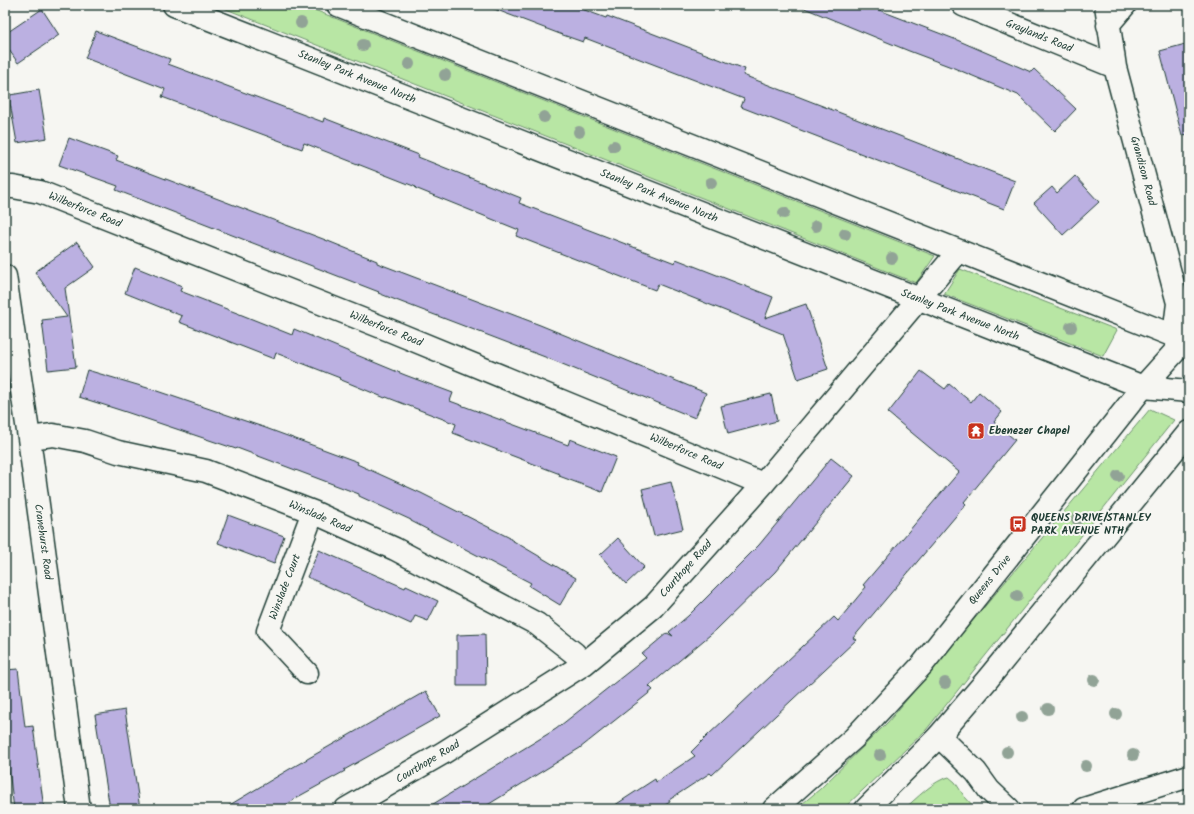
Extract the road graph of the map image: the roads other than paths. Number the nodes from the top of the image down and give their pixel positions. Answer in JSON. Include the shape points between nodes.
{"nodes":[{"id":1,"x":174,"y":5,"type":"edge"},
{"id":2,"x":338,"y":5,"type":"edge"},
{"id":3,"x":963,"y":5,"type":"edge"},
{"id":4,"x":1124,"y":5,"type":"edge"},
{"id":5,"x":1107,"y":15,"type":"edge"},
{"id":6,"x":1115,"y":67,"type":"junction"},
{"id":7,"x":5,"y":187,"type":"edge"},
{"id":8,"x":958,"y":252,"type":"junction"},
{"id":9,"x":5,"y":276,"type":"edge"},
{"id":10,"x":919,"y":299,"type":"junction"},
{"id":11,"x":1184,"y":341,"type":"edge"},
{"id":12,"x":1143,"y":387,"type":"junction"},
{"id":13,"x":1189,"y":391,"type":"edge"},
{"id":14,"x":1189,"y":432,"type":"edge"},
{"id":15,"x":29,"y":438,"type":"junction"},
{"id":16,"x":763,"y":484,"type":"junction"},
{"id":17,"x":313,"y":512,"type":"junction"},
{"id":18,"x":584,"y":664,"type":"junction"},
{"id":19,"x":307,"y":674,"type":"dead end"},
{"id":20,"x":939,"y":736,"type":"junction"},
{"id":21,"x":1189,"y":776,"type":"edge"},
{"id":22,"x":78,"y":809,"type":"edge"},
{"id":23,"x":346,"y":809,"type":"edge"},
{"id":24,"x":774,"y":809,"type":"edge"},
{"id":25,"x":866,"y":809,"type":"edge"},
{"id":26,"x":1009,"y":809,"type":"edge"},
{"id":27,"x":1084,"y":809,"type":"edge"}],
"edges":[{"from":1,"to":10,"type":"main road","name":"Stanley Park Avenue North"},
{"from":2,"to":8,"type":"main road"},
{"from":3,"to":6,"type":"main road","name":"Graylands Road"},
{"from":4,"to":5,"type":"main road"},
{"from":5,"to":6,"type":"main road","name":"Grandison Road"},
{"from":6,"to":11,"type":"main road","name":"Grandison Road","via":[[1178,303]]},
{"from":7,"to":16,"type":"main road","name":"Wilberforce Road","via":[[47,195],[389,330]]},
{"from":8,"to":10,"type":"main road","name":"Courthope Road"},
{"from":8,"to":11,"type":"main road"},
{"from":9,"to":15,"type":"main road","name":"Cranehurst Road"},
{"from":10,"to":12,"type":"main road","name":"Stanley Park Avenue North"},
{"from":10,"to":16,"type":"main road","name":"Courthope Road"},
{"from":11,"to":12,"type":"main road","name":"Queens Drive"},
{"from":12,"to":13,"type":"main road","name":"Stanley Park Avenue North"},
{"from":12,"to":24,"type":"main road","name":"Queens Drive","via":[[922,665],[854,738]]},
{"from":14,"to":20,"type":"main road"},
{"from":15,"to":17,"type":"main road","name":"Winslade Road","via":[[53,435],[206,471]]},
{"from":15,"to":22,"type":"main road","name":"Cranehurst Road"},
{"from":16,"to":18,"type":"main road","name":"Courthope Road","via":[[652,607]]},
{"from":17,"to":18,"type":"main road","name":"Winslade Road","via":[[395,549],[537,624]]},
{"from":17,"to":19,"type":"main road","name":"Winslade Court","via":[[268,631]]},
{"from":18,"to":23,"type":"main road","name":"Courthope Road","via":[[443,753]]},
{"from":20,"to":25,"type":"main road"},
{"from":20,"to":26,"type":"main road"},
{"from":21,"to":27,"type":"main road"}]}
